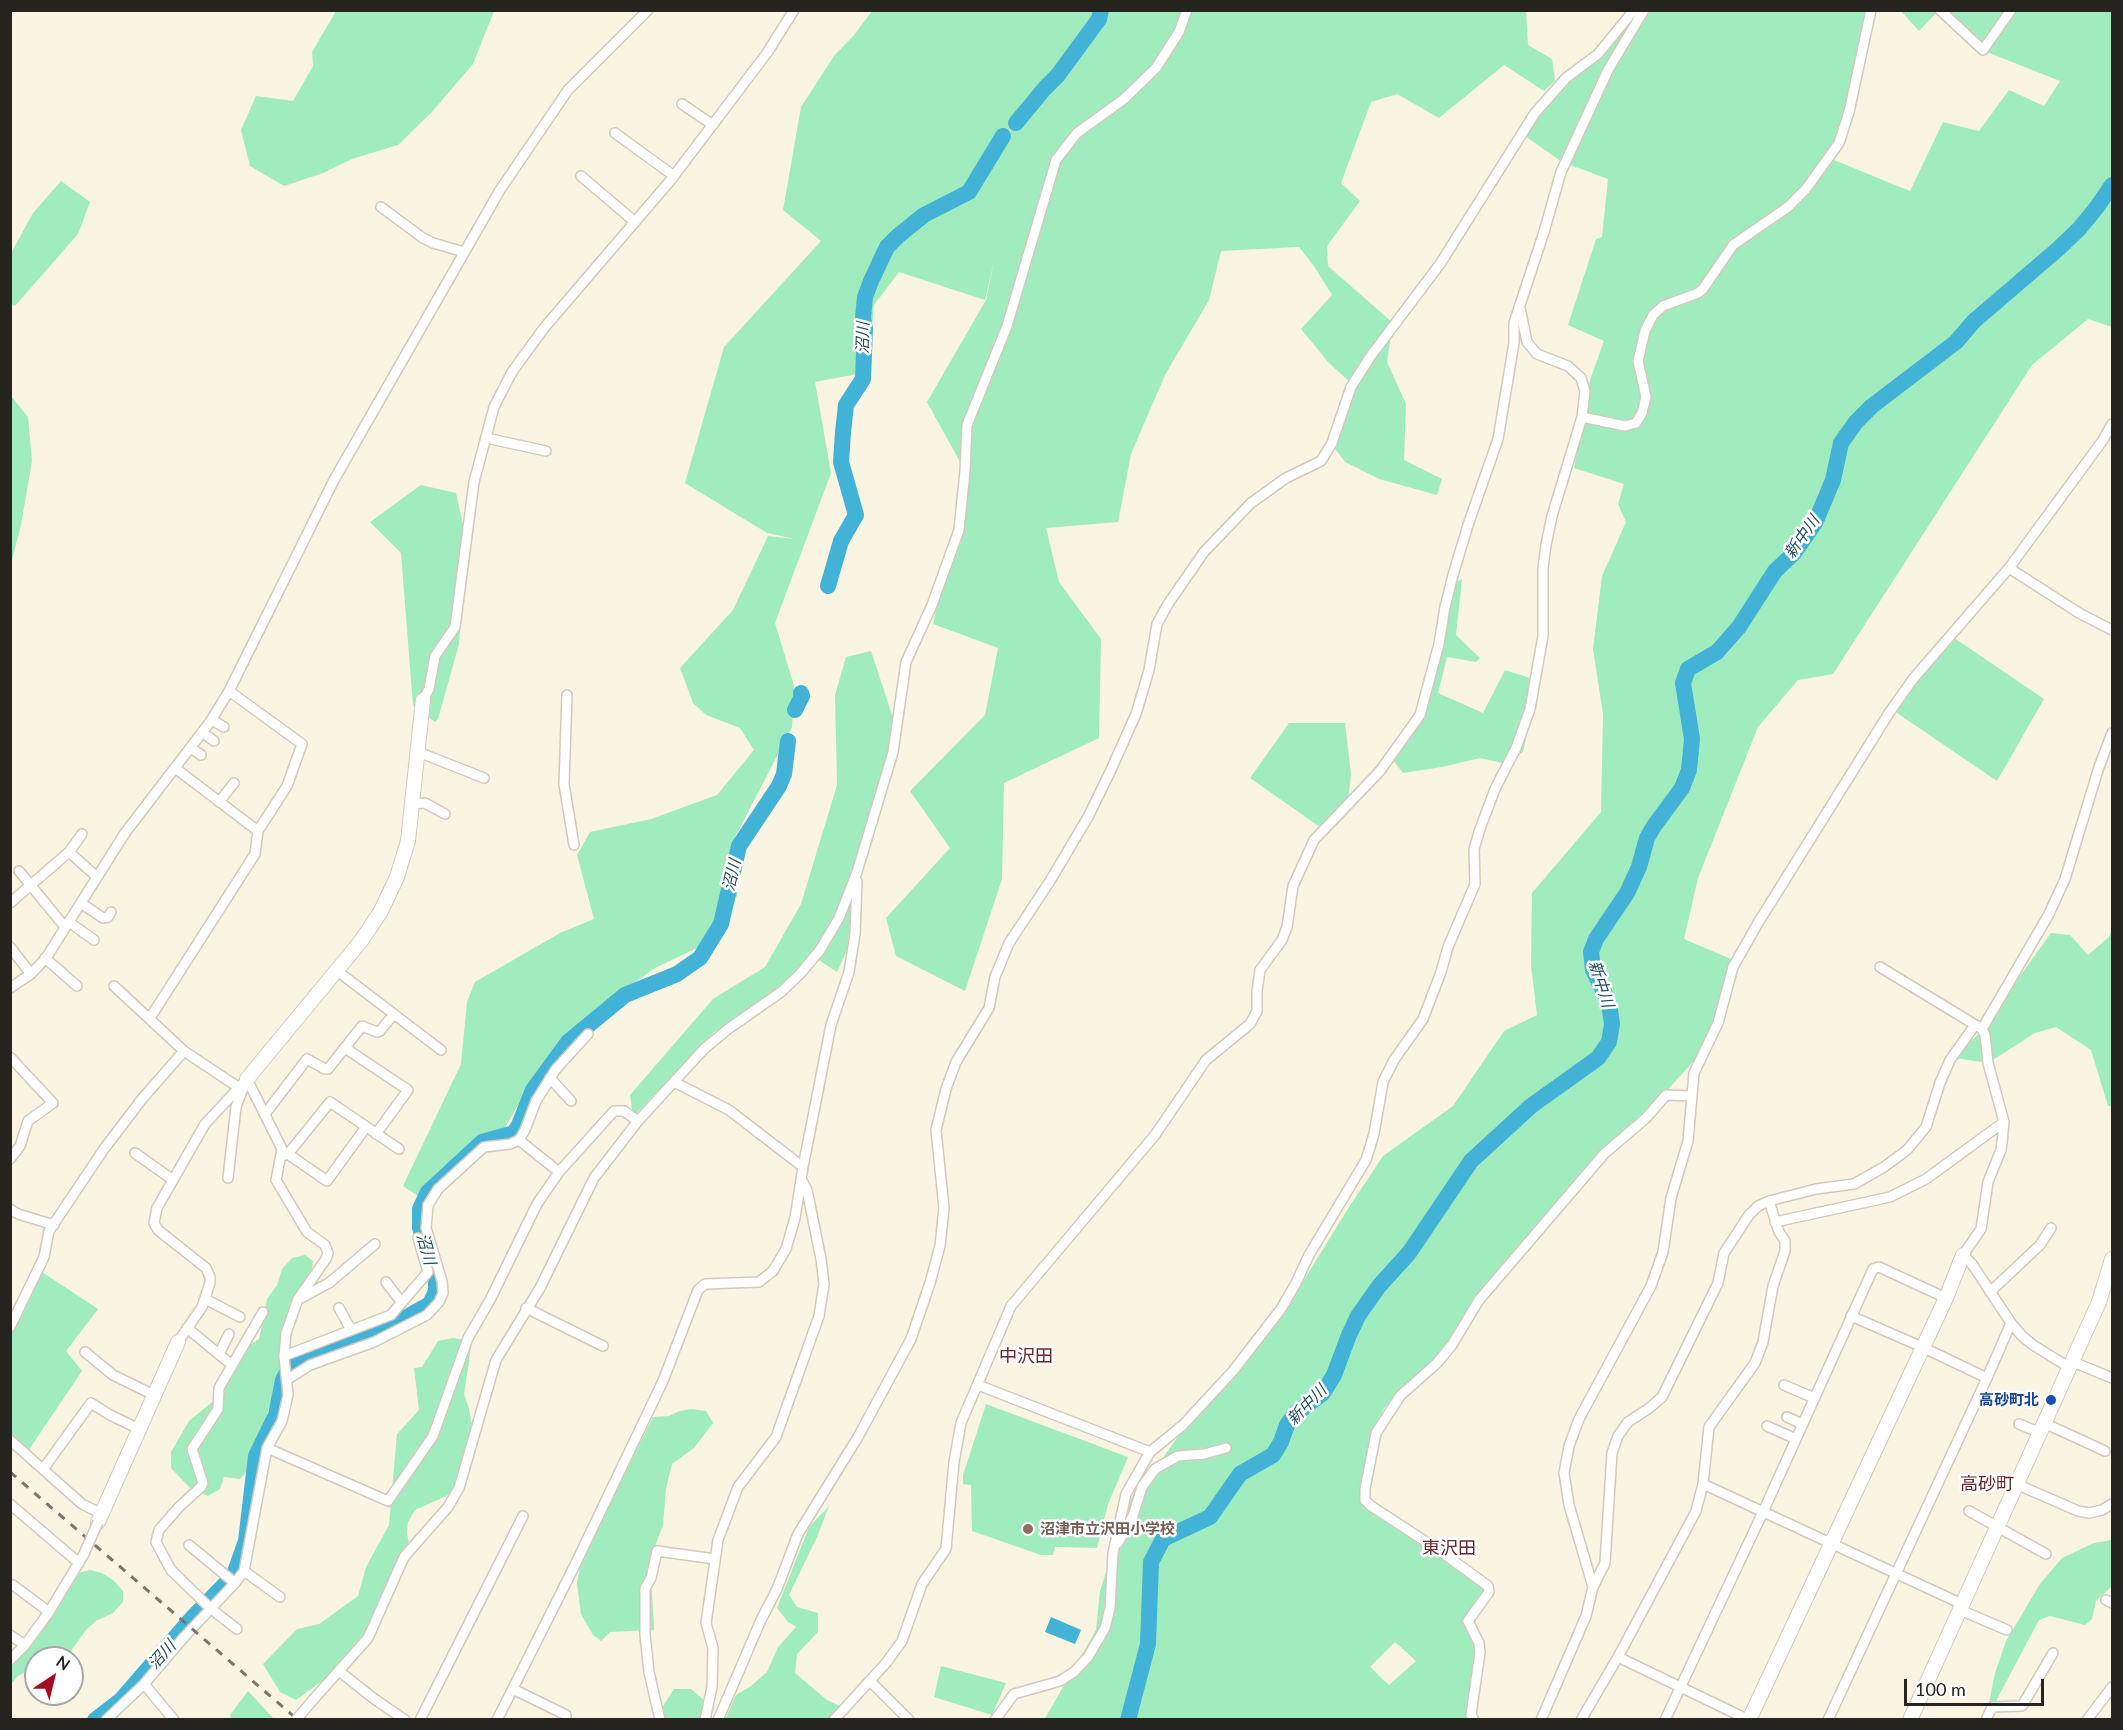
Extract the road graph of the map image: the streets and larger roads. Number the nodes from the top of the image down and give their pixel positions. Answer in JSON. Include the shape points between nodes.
{"nodes":[{"id":1,"x":648,"y":10,"type":"edge"},
{"id":2,"x":794,"y":10,"type":"edge"},
{"id":3,"x":1187,"y":10,"type":"edge"},
{"id":4,"x":1634,"y":10,"type":"edge"},
{"id":5,"x":1644,"y":10,"type":"edge"},
{"id":6,"x":1871,"y":10,"type":"edge"},
{"id":7,"x":1940,"y":10,"type":"edge"},
{"id":8,"x":2011,"y":10,"type":"edge"},
{"id":9,"x":682,"y":104,"type":"dead end"},
{"id":10,"x":713,"y":124,"type":"junction"},
{"id":11,"x":615,"y":133,"type":"dead end"},
{"id":12,"x":581,"y":176,"type":"dead end"},
{"id":13,"x":674,"y":176,"type":"junction"},
{"id":14,"x":381,"y":207,"type":"dead end"},
{"id":15,"x":635,"y":222,"type":"junction"},
{"id":16,"x":464,"y":252,"type":"junction"},
{"id":17,"x":1520,"y":308,"type":"junction"},
{"id":18,"x":1582,"y":417,"type":"junction"},
{"id":19,"x":2112,"y":424,"type":"edge"},
{"id":20,"x":486,"y":438,"type":"junction"},
{"id":21,"x":546,"y":452,"type":"dead end"},
{"id":22,"x":2009,"y":568,"type":"junction"},
{"id":23,"x":2112,"y":630,"type":"edge"},
{"id":24,"x":229,"y":691,"type":"junction"},
{"id":25,"x":567,"y":695,"type":"dead end"},
{"id":26,"x":423,"y":700,"type":"joint"},
{"id":27,"x":212,"y":720,"type":"junction"},
{"id":28,"x":224,"y":727,"type":"dead end"},
{"id":29,"x":202,"y":732,"type":"junction"},
{"id":30,"x":2112,"y":733,"type":"edge"},
{"id":31,"x":214,"y":741,"type":"dead end"},
{"id":32,"x":191,"y":748,"type":"junction"},
{"id":33,"x":418,"y":752,"type":"junction"},
{"id":34,"x":201,"y":755,"type":"dead end"},
{"id":35,"x":175,"y":768,"type":"junction"},
{"id":36,"x":484,"y":778,"type":"dead end"},
{"id":37,"x":234,"y":783,"type":"dead end"},
{"id":38,"x":219,"y":802,"type":"junction"},
{"id":39,"x":412,"y":804,"type":"junction"},
{"id":40,"x":445,"y":814,"type":"dead end"},
{"id":41,"x":258,"y":831,"type":"junction"},
{"id":42,"x":82,"y":834,"type":"dead end"},
{"id":43,"x":574,"y":845,"type":"dead end"},
{"id":44,"x":69,"y":852,"type":"junction"},
{"id":45,"x":19,"y":871,"type":"dead end"},
{"id":46,"x":857,"y":872,"type":"junction"},
{"id":47,"x":97,"y":877,"type":"junction"},
{"id":48,"x":31,"y":886,"type":"junction"},
{"id":49,"x":10,"y":903,"type":"edge"},
{"id":50,"x":81,"y":903,"type":"junction"},
{"id":51,"x":111,"y":912,"type":"dead end"},
{"id":52,"x":67,"y":924,"type":"junction"},
{"id":53,"x":94,"y":940,"type":"dead end"},
{"id":54,"x":10,"y":947,"type":"edge"},
{"id":55,"x":45,"y":958,"type":"junction"},
{"id":56,"x":1880,"y":967,"type":"dead end"},
{"id":57,"x":336,"y":970,"type":"junction"},
{"id":58,"x":31,"y":974,"type":"junction"},
{"id":59,"x":77,"y":986,"type":"dead end"},
{"id":60,"x":114,"y":986,"type":"dead end"},
{"id":61,"x":10,"y":988,"type":"edge"},
{"id":62,"x":394,"y":1014,"type":"junction"},
{"id":63,"x":150,"y":1018,"type":"junction"},
{"id":64,"x":1978,"y":1027,"type":"junction"},
{"id":65,"x":588,"y":1034,"type":"dead end"},
{"id":66,"x":345,"y":1048,"type":"junction"},
{"id":67,"x":441,"y":1050,"type":"dead end"},
{"id":68,"x":184,"y":1051,"type":"junction"},
{"id":69,"x":10,"y":1057,"type":"edge"},
{"id":70,"x":550,"y":1078,"type":"junction"},
{"id":71,"x":243,"y":1082,"type":"junction"},
{"id":72,"x":674,"y":1082,"type":"junction"},
{"id":73,"x":1692,"y":1096,"type":"junction"},
{"id":74,"x":572,"y":1101,"type":"dead end"},
{"id":75,"x":265,"y":1114,"type":"junction"},
{"id":76,"x":638,"y":1121,"type":"junction"},
{"id":77,"x":2004,"y":1122,"type":"junction"},
{"id":78,"x":366,"y":1127,"type":"junction"},
{"id":79,"x":376,"y":1134,"type":"junction"},
{"id":80,"x":519,"y":1140,"type":"junction"},
{"id":81,"x":399,"y":1149,"type":"dead end"},
{"id":82,"x":135,"y":1153,"type":"dead end"},
{"id":83,"x":285,"y":1155,"type":"junction"},
{"id":84,"x":11,"y":1156,"type":"edge"},
{"id":85,"x":803,"y":1167,"type":"junction"},
{"id":86,"x":559,"y":1172,"type":"junction"},
{"id":87,"x":228,"y":1178,"type":"dead end"},
{"id":88,"x":801,"y":1179,"type":"junction"},
{"id":89,"x":173,"y":1180,"type":"junction"},
{"id":90,"x":1769,"y":1201,"type":"junction"},
{"id":91,"x":10,"y":1209,"type":"edge"},
{"id":92,"x":1775,"y":1222,"type":"junction"},
{"id":93,"x":54,"y":1225,"type":"junction"},
{"id":94,"x":2050,"y":1228,"type":"dead end"},
{"id":95,"x":418,"y":1238,"type":"dead end"},
{"id":96,"x":375,"y":1244,"type":"dead end"},
{"id":97,"x":1963,"y":1255,"type":"junction"},
{"id":98,"x":2112,"y":1259,"type":"edge"},
{"id":99,"x":386,"y":1282,"type":"dead end"},
{"id":100,"x":1990,"y":1292,"type":"junction"},
{"id":101,"x":1946,"y":1298,"type":"junction"},
{"id":102,"x":205,"y":1299,"type":"junction"},
{"id":103,"x":298,"y":1299,"type":"junction"},
{"id":104,"x":402,"y":1303,"type":"junction"},
{"id":105,"x":339,"y":1308,"type":"dead end"},
{"id":106,"x":526,"y":1308,"type":"junction"},
{"id":107,"x":263,"y":1312,"type":"dead end"},
{"id":108,"x":1851,"y":1316,"type":"junction"},
{"id":109,"x":240,"y":1317,"type":"dead end"},
{"id":110,"x":2011,"y":1323,"type":"junction"},
{"id":111,"x":10,"y":1327,"type":"edge"},
{"id":112,"x":188,"y":1328,"type":"junction"},
{"id":113,"x":351,"y":1330,"type":"junction"},
{"id":114,"x":230,"y":1334,"type":"dead end"},
{"id":115,"x":178,"y":1342,"type":"joint"},
{"id":116,"x":603,"y":1346,"type":"dead end"},
{"id":117,"x":1922,"y":1347,"type":"junction"},
{"id":118,"x":85,"y":1352,"type":"dead end"},
{"id":119,"x":219,"y":1354,"type":"junction"},
{"id":120,"x":285,"y":1360,"type":"junction"},
{"id":121,"x":232,"y":1365,"type":"junction"},
{"id":122,"x":2071,"y":1365,"type":"junction"},
{"id":123,"x":1987,"y":1378,"type":"junction"},
{"id":124,"x":2112,"y":1378,"type":"edge"},
{"id":125,"x":288,"y":1379,"type":"junction"},
{"id":126,"x":978,"y":1385,"type":"junction"},
{"id":127,"x":1784,"y":1385,"type":"dead end"},
{"id":128,"x":154,"y":1395,"type":"junction"},
{"id":129,"x":1814,"y":1398,"type":"junction"},
{"id":130,"x":1787,"y":1417,"type":"dead end"},
{"id":131,"x":1802,"y":1424,"type":"junction"},
{"id":132,"x":2019,"y":1424,"type":"dead end"},
{"id":133,"x":1767,"y":1426,"type":"dead end"},
{"id":134,"x":2042,"y":1428,"type":"junction"},
{"id":135,"x":139,"y":1429,"type":"junction"},
{"id":136,"x":1796,"y":1439,"type":"junction"},
{"id":137,"x":10,"y":1440,"type":"edge"},
{"id":138,"x":267,"y":1448,"type":"junction"},
{"id":139,"x":1226,"y":1448,"type":"dead end"},
{"id":140,"x":2105,"y":1451,"type":"dead end"},
{"id":141,"x":1150,"y":1452,"type":"junction"},
{"id":142,"x":44,"y":1468,"type":"junction"},
{"id":143,"x":1703,"y":1484,"type":"junction"},
{"id":144,"x":2016,"y":1484,"type":"junction"},
{"id":145,"x":10,"y":1504,"type":"edge"},
{"id":146,"x":2112,"y":1504,"type":"edge"},
{"id":147,"x":1969,"y":1511,"type":"dead end"},
{"id":148,"x":1763,"y":1512,"type":"junction"},
{"id":149,"x":524,"y":1516,"type":"dead end"},
{"id":150,"x":100,"y":1518,"type":"junction"},
{"id":151,"x":1997,"y":1528,"type":"junction"},
{"id":152,"x":1831,"y":1544,"type":"junction"},
{"id":153,"x":189,"y":1545,"type":"dead end"},
{"id":154,"x":1113,"y":1553,"type":"junction"},
{"id":155,"x":2046,"y":1554,"type":"dead end"},
{"id":156,"x":715,"y":1559,"type":"junction"},
{"id":157,"x":79,"y":1563,"type":"junction"},
{"id":158,"x":244,"y":1570,"type":"junction"},
{"id":159,"x":1895,"y":1573,"type":"junction"},
{"id":160,"x":231,"y":1580,"type":"junction"},
{"id":161,"x":13,"y":1585,"type":"dead end"},
{"id":162,"x":1593,"y":1587,"type":"junction"},
{"id":163,"x":280,"y":1597,"type":"dead end"},
{"id":164,"x":206,"y":1604,"type":"junction"},
{"id":165,"x":1961,"y":1607,"type":"junction"},
{"id":166,"x":49,"y":1612,"type":"junction"},
{"id":167,"x":237,"y":1629,"type":"dead end"},
{"id":168,"x":2007,"y":1630,"type":"dead end"},
{"id":169,"x":10,"y":1635,"type":"edge"},
{"id":170,"x":25,"y":1645,"type":"junction"},
{"id":171,"x":2053,"y":1653,"type":"dead end"},
{"id":172,"x":1618,"y":1658,"type":"junction"},
{"id":173,"x":10,"y":1660,"type":"edge"},
{"id":174,"x":339,"y":1671,"type":"junction"},
{"id":175,"x":870,"y":1681,"type":"junction"},
{"id":176,"x":144,"y":1684,"type":"junction"},
{"id":177,"x":2112,"y":1687,"type":"edge"},
{"id":178,"x":1679,"y":1688,"type":"junction"},
{"id":179,"x":513,"y":1689,"type":"junction"},
{"id":180,"x":113,"y":1718,"type":"edge"},
{"id":181,"x":174,"y":1719,"type":"edge"},
{"id":182,"x":296,"y":1719,"type":"edge"},
{"id":183,"x":405,"y":1719,"type":"edge"},
{"id":184,"x":420,"y":1719,"type":"edge"},
{"id":185,"x":496,"y":1719,"type":"edge"},
{"id":186,"x":566,"y":1719,"type":"edge"},
{"id":187,"x":660,"y":1719,"type":"edge"},
{"id":188,"x":705,"y":1719,"type":"edge"},
{"id":189,"x":718,"y":1719,"type":"edge"},
{"id":190,"x":834,"y":1719,"type":"edge"},
{"id":191,"x":909,"y":1719,"type":"edge"},
{"id":192,"x":995,"y":1719,"type":"edge"},
{"id":193,"x":1474,"y":1719,"type":"edge"},
{"id":194,"x":1541,"y":1719,"type":"edge"},
{"id":195,"x":1581,"y":1719,"type":"edge"},
{"id":196,"x":1665,"y":1719,"type":"edge"},
{"id":197,"x":1749,"y":1719,"type":"edge"},
{"id":198,"x":1828,"y":1719,"type":"edge"},
{"id":199,"x":1910,"y":1719,"type":"edge"},
{"id":200,"x":1986,"y":1719,"type":"edge"},
{"id":201,"x":2088,"y":1719,"type":"edge"}],
"edges":[{"from":1,"to":16,"type":"street","via":[[568,90],[500,190]]},
{"from":2,"to":10,"type":"street","via":[[767,54]]},
{"from":3,"to":46,"type":"street","via":[[1179,32],[1156,68],[1124,99],[1077,133],[1056,160],[1007,326],[970,416],[958,530],[932,605],[906,662],[893,752]]},
{"from":4,"to":189,"type":"street","via":[[1598,54],[1566,78],[1535,113],[1440,264],[1370,357],[1352,387],[1332,443],[1321,461],[1286,478],[1251,503],[1204,552],[1157,624],[1136,714],[1110,772],[1088,818],[1009,943],[995,976],[989,1008],[960,1056],[946,1089],[936,1130],[944,1208],[940,1246],[911,1339],[858,1437],[798,1534]]},
{"from":5,"to":17,"type":"street","via":[[1608,70],[1561,172]]},
{"from":6,"to":18,"type":"street","via":[[1839,143],[1788,207],[1733,245],[1703,289],[1663,306],[1653,315],[1638,361],[1646,397],[1636,423],[1625,426]]},
{"from":7,"to":8,"type":"street","via":[[1983,50]]},
{"from":9,"to":10,"type":"street"},
{"from":10,"to":13,"type":"street"},
{"from":11,"to":13,"type":"street"},
{"from":12,"to":15,"type":"street"},
{"from":13,"to":15,"type":"street"},
{"from":14,"to":16,"type":"street","via":[[423,238]]},
{"from":15,"to":20,"type":"street","via":[[544,328],[512,372],[494,407]]},
{"from":16,"to":24,"type":"street","via":[[334,480]]},
{"from":17,"to":18,"type":"street","via":[[1527,342],[1537,354],[1568,366],[1581,378],[1585,391]]},
{"from":17,"to":126,"type":"street","via":[[1514,323],[1498,439],[1453,576],[1420,715],[1380,771],[1314,840],[1293,886],[1282,940],[1260,970],[1257,1011],[1250,1024],[1206,1060],[1155,1135],[1011,1306]]},
{"from":18,"to":141,"type":"street","via":[[1546,545],[1543,636],[1530,709],[1480,829],[1474,849],[1475,884],[1423,1019],[1383,1082],[1366,1160],[1281,1309],[1212,1394]]},
{"from":19,"to":22,"type":"street"},
{"from":20,"to":21,"type":"street"},
{"from":20,"to":26,"type":"street","via":[[474,482],[455,627],[435,656]]},
{"from":22,"to":23,"type":"street"},
{"from":22,"to":73,"type":"street","via":[[1912,679],[1758,923],[1733,967],[1718,1023],[1694,1073]]},
{"from":24,"to":27,"type":"street"},
{"from":24,"to":41,"type":"street","via":[[302,744],[287,786]]},
{"from":25,"to":43,"type":"street","via":[[564,784]]},
{"from":26,"to":33,"type":"street"},
{"from":27,"to":28,"type":"street"},
{"from":27,"to":29,"type":"street"},
{"from":29,"to":31,"type":"street"},
{"from":29,"to":32,"type":"street"},
{"from":30,"to":64,"type":"street","via":[[2065,879],[2049,914]]},
{"from":32,"to":34,"type":"street"},
{"from":32,"to":35,"type":"street"},
{"from":33,"to":36,"type":"street"},
{"from":33,"to":39,"type":"street"},
{"from":35,"to":38,"type":"street"},
{"from":35,"to":47,"type":"street","via":[[125,832]]},
{"from":37,"to":38,"type":"street"},
{"from":38,"to":41,"type":"street"},
{"from":39,"to":40,"type":"street","via":[[425,803]]},
{"from":39,"to":57,"type":"street","via":[[408,841],[397,877],[381,911]]},
{"from":41,"to":63,"type":"street","via":[[255,854]]},
{"from":42,"to":44,"type":"street"},
{"from":44,"to":47,"type":"street"},
{"from":44,"to":48,"type":"street"},
{"from":45,"to":48,"type":"street"},
{"from":46,"to":72,"type":"street","via":[[839,918],[800,974],[704,1049]]},
{"from":46,"to":85,"type":"street","via":[[849,972],[831,1025]]},
{"from":47,"to":50,"type":"street"},
{"from":48,"to":49,"type":"street"},
{"from":48,"to":52,"type":"street"},
{"from":50,"to":51,"type":"street","via":[[103,918]]},
{"from":50,"to":52,"type":"street"},
{"from":52,"to":53,"type":"street"},
{"from":52,"to":55,"type":"street"},
{"from":54,"to":58,"type":"street"},
{"from":55,"to":58,"type":"street"},
{"from":55,"to":59,"type":"street"},
{"from":56,"to":64,"type":"street"},
{"from":57,"to":62,"type":"street"},
{"from":57,"to":71,"type":"street"},
{"from":58,"to":61,"type":"street"},
{"from":60,"to":63,"type":"street"},
{"from":62,"to":66,"type":"street","via":[[377,1032],[362,1026]]},
{"from":62,"to":67,"type":"street"},
{"from":63,"to":68,"type":"street"},
{"from":64,"to":77,"type":"street","via":[[1985,1035]]},
{"from":64,"to":90,"type":"street","via":[[1950,1060],[1926,1127],[1907,1150],[1854,1184]]},
{"from":65,"to":70,"type":"street"},
{"from":66,"to":75,"type":"street","via":[[328,1069],[307,1059]]},
{"from":66,"to":79,"type":"street","via":[[408,1090]]},
{"from":68,"to":71,"type":"street"},
{"from":68,"to":93,"type":"street","via":[[104,1149]]},
{"from":69,"to":84,"type":"street","via":[[53,1103],[28,1121],[20,1146]]},
{"from":70,"to":74,"type":"street"},
{"from":70,"to":80,"type":"street"},
{"from":71,"to":75,"type":"street"},
{"from":71,"to":87,"type":"street","via":[[236,1107]]},
{"from":71,"to":89,"type":"street","via":[[205,1124]]},
{"from":72,"to":76,"type":"street"},
{"from":72,"to":85,"type":"street","via":[[729,1110]]},
{"from":73,"to":162,"type":"street","via":[[1688,1141],[1671,1198],[1663,1252],[1651,1286],[1579,1419],[1569,1446],[1564,1473],[1569,1505]]},
{"from":73,"to":193,"type":"street","via":[[1666,1095],[1604,1154],[1479,1300],[1437,1363],[1400,1396],[1376,1432],[1365,1500],[1488,1586],[1468,1621],[1480,1652],[1471,1715]]},
{"from":75,"to":83,"type":"street"},
{"from":76,"to":86,"type":"street","via":[[624,1111],[614,1111]]},
{"from":76,"to":106,"type":"street","via":[[594,1178],[540,1288]]},
{"from":77,"to":92,"type":"street","via":[[1926,1179],[1890,1197]]},
{"from":77,"to":97,"type":"street","via":[[2001,1150],[1988,1182],[1981,1229]]},
{"from":78,"to":79,"type":"street"},
{"from":78,"to":83,"type":"street","via":[[330,1102]]},
{"from":78,"to":83,"type":"street","via":[[327,1180]]},
{"from":79,"to":81,"type":"street"},
{"from":80,"to":86,"type":"street"},
{"from":80,"to":125,"type":"street","via":[[484,1147],[438,1189],[428,1205],[426,1228],[443,1293],[427,1315],[374,1342],[309,1365]]},
{"from":82,"to":89,"type":"street"},
{"from":83,"to":103,"type":"street","via":[[276,1180],[307,1232],[328,1252]]},
{"from":85,"to":88,"type":"street"},
{"from":86,"to":138,"type":"street","via":[[537,1204],[468,1338],[433,1436],[388,1501]]},
{"from":88,"to":156,"type":"street","via":[[807,1190],[821,1259],[824,1284],[819,1316],[776,1437],[738,1487]]},
{"from":88,"to":179,"type":"street","via":[[786,1249],[773,1271],[759,1282],[705,1284],[698,1290],[663,1381]]},
{"from":89,"to":102,"type":"street","via":[[154,1224],[206,1268],[210,1283]]},
{"from":90,"to":92,"type":"street"},
{"from":90,"to":162,"type":"street","via":[[1749,1215],[1724,1253],[1718,1283],[1662,1396],[1628,1422],[1618,1437],[1612,1453],[1605,1563]]},
{"from":91,"to":93,"type":"street"},
{"from":92,"to":143,"type":"street","via":[[1785,1241],[1785,1251],[1773,1286],[1763,1342],[1755,1363],[1709,1427]]},
{"from":93,"to":111,"type":"street","via":[[44,1257]]},
{"from":94,"to":100,"type":"street","via":[[2040,1245]]},
{"from":95,"to":104,"type":"street","via":[[428,1272]]},
{"from":96,"to":103,"type":"street","via":[[328,1283]]},
{"from":97,"to":100,"type":"street"},
{"from":97,"to":101,"type":"street"},
{"from":98,"to":122,"type":"street","via":[[2099,1302]]},
{"from":99,"to":104,"type":"street"},
{"from":100,"to":110,"type":"street"},
{"from":101,"to":108,"type":"street","via":[[1879,1267],[1874,1269]]},
{"from":101,"to":117,"type":"street"},
{"from":102,"to":109,"type":"street"},
{"from":102,"to":112,"type":"street"},
{"from":103,"to":120,"type":"street","via":[[286,1333]]},
{"from":104,"to":113,"type":"street","via":[[391,1315]]},
{"from":105,"to":113,"type":"street"},
{"from":106,"to":116,"type":"street"},
{"from":106,"to":174,"type":"street","via":[[496,1360],[459,1488],[448,1507],[404,1557],[368,1638]]},
{"from":107,"to":121,"type":"street"},
{"from":108,"to":117,"type":"street"},
{"from":108,"to":129,"type":"street"},
{"from":110,"to":122,"type":"street","via":[[2033,1345]]},
{"from":110,"to":123,"type":"street"},
{"from":112,"to":115,"type":"street"},
{"from":112,"to":119,"type":"street"},
{"from":113,"to":120,"type":"street"},
{"from":114,"to":119,"type":"street"},
{"from":115,"to":128,"type":"street"},
{"from":117,"to":123,"type":"street"},
{"from":117,"to":152,"type":"street"},
{"from":118,"to":128,"type":"street","via":[[113,1375]]},
{"from":119,"to":121,"type":"street"},
{"from":120,"to":125,"type":"street"},
{"from":121,"to":164,"type":"street","via":[[219,1388],[218,1409],[192,1449],[203,1483],[159,1530],[156,1542],[171,1570]]},
{"from":122,"to":124,"type":"street"},
{"from":122,"to":134,"type":"street"},
{"from":123,"to":159,"type":"street"},
{"from":125,"to":138,"type":"street","via":[[282,1421]]},
{"from":126,"to":141,"type":"street"},
{"from":126,"to":175,"type":"street","via":[[961,1423],[946,1549],[922,1584],[902,1641]]},
{"from":127,"to":129,"type":"street"},
{"from":128,"to":135,"type":"street"},
{"from":129,"to":131,"type":"street"},
{"from":130,"to":131,"type":"street"},
{"from":131,"to":136,"type":"street"},
{"from":132,"to":134,"type":"street"},
{"from":133,"to":136,"type":"street"},
{"from":134,"to":140,"type":"street"},
{"from":134,"to":144,"type":"street"},
{"from":135,"to":142,"type":"street","via":[[91,1403]]},
{"from":135,"to":150,"type":"street"},
{"from":136,"to":148,"type":"street"},
{"from":137,"to":142,"type":"street"},
{"from":138,"to":158,"type":"street"},
{"from":139,"to":154,"type":"street","via":[[1178,1456],[1155,1469],[1142,1487],[1133,1516]]},
{"from":141,"to":154,"type":"street","via":[[1126,1494]]},
{"from":142,"to":150,"type":"street"},
{"from":143,"to":148,"type":"street"},
{"from":143,"to":172,"type":"street","via":[[1693,1518]]},
{"from":144,"to":146,"type":"street","via":[[2078,1511],[2089,1513]]},
{"from":144,"to":151,"type":"street"},
{"from":145,"to":157,"type":"street"},
{"from":147,"to":151,"type":"street"},
{"from":148,"to":152,"type":"street"},
{"from":148,"to":178,"type":"street"},
{"from":149,"to":184,"type":"street"},
{"from":150,"to":157,"type":"street","bridge":true},
{"from":151,"to":155,"type":"street"},
{"from":151,"to":165,"type":"street"},
{"from":152,"to":159,"type":"street"},
{"from":152,"to":197,"type":"street"},
{"from":153,"to":160,"type":"street"},
{"from":154,"to":192,"type":"street","via":[[1110,1608],[1105,1628],[1088,1657],[1060,1681],[1014,1694]]},
{"from":156,"to":187,"type":"street","via":[[657,1551],[645,1589],[645,1635]]},
{"from":156,"to":188,"type":"street","via":[[706,1623],[713,1648],[712,1687]]},
{"from":157,"to":166,"type":"street"},
{"from":158,"to":160,"type":"street"},
{"from":158,"to":163,"type":"street"},
{"from":159,"to":165,"type":"street"},
{"from":159,"to":198,"type":"street"},
{"from":160,"to":164,"type":"street"},
{"from":161,"to":166,"type":"street"},
{"from":162,"to":194,"type":"street","via":[[1586,1617]]},
{"from":164,"to":167,"type":"street"},
{"from":164,"to":176,"type":"street"},
{"from":165,"to":168,"type":"street"},
{"from":165,"to":199,"type":"street"},
{"from":166,"to":170,"type":"street"},
{"from":169,"to":170,"type":"street"},
{"from":170,"to":173,"type":"street"},
{"from":171,"to":200,"type":"street","via":[[2022,1706],[1992,1707]]},
{"from":172,"to":178,"type":"street"},
{"from":172,"to":195,"type":"street"},
{"from":174,"to":182,"type":"street","bridge":true},
{"from":174,"to":183,"type":"street"},
{"from":175,"to":190,"type":"street"},
{"from":175,"to":191,"type":"street"},
{"from":176,"to":180,"type":"street"},
{"from":176,"to":181,"type":"street"},
{"from":177,"to":201,"type":"street"},
{"from":178,"to":196,"type":"street"},
{"from":178,"to":197,"type":"street"},
{"from":179,"to":185,"type":"street"},
{"from":179,"to":186,"type":"street","via":[[566,1714]]}]}
